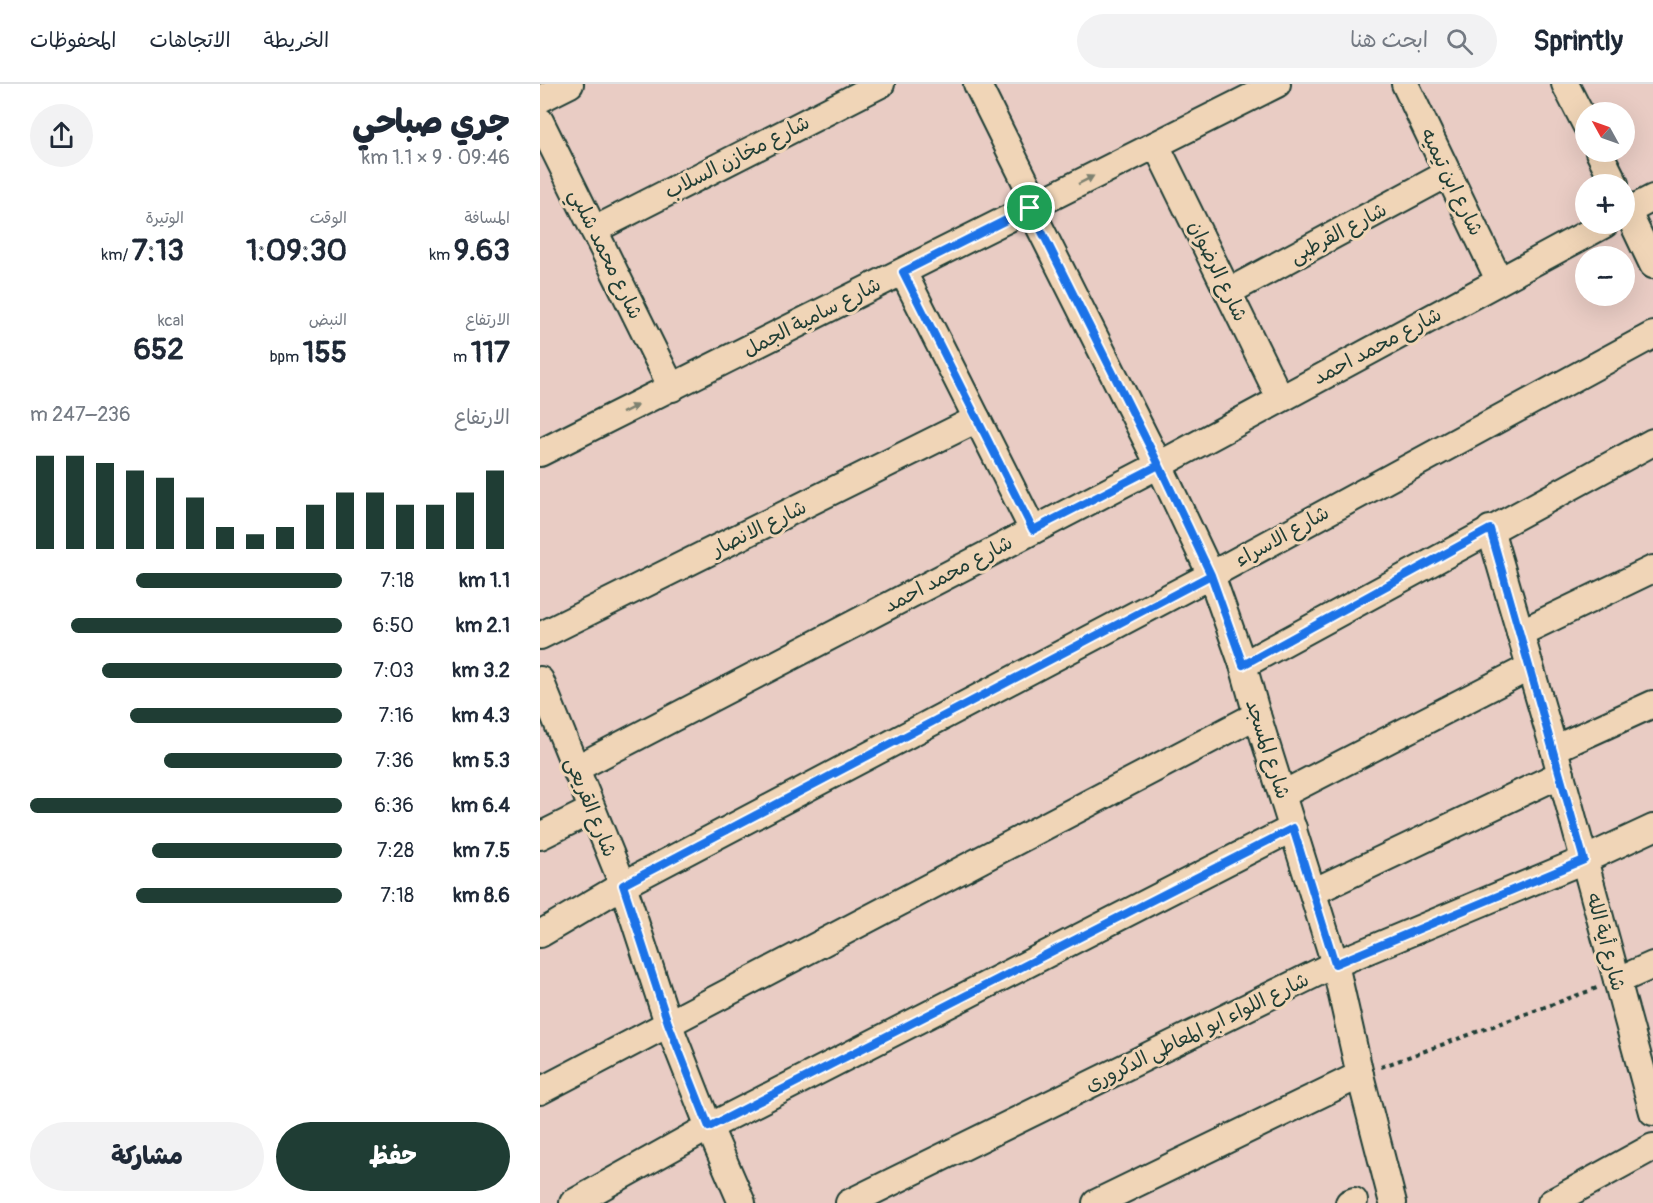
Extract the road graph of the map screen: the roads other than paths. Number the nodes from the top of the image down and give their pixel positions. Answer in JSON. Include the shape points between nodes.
{"nodes":[{"id":1,"x":570,"y":84,"type":"edge"},
{"id":2,"x":880,"y":84,"type":"edge"},
{"id":3,"x":977,"y":84,"type":"edge"},
{"id":4,"x":1277,"y":84,"type":"edge"},
{"id":5,"x":1405,"y":84,"type":"edge"},
{"id":6,"x":1565,"y":84,"type":"edge"},
{"id":7,"x":540,"y":99,"type":"edge"},
{"id":8,"x":1575,"y":104,"type":"edge"},
{"id":9,"x":540,"y":121,"type":"edge"},
{"id":10,"x":1156,"y":145,"type":"junction"},
{"id":11,"x":1448,"y":174,"type":"junction"},
{"id":12,"x":1653,"y":198,"type":"edge"},
{"id":13,"x":1635,"y":205,"type":"edge"},
{"id":14,"x":1034,"y":206,"type":"junction"},
{"id":15,"x":1635,"y":228,"type":"edge"},
{"id":16,"x":594,"y":230,"type":"junction"},
{"id":17,"x":1586,"y":234,"type":"edge"},
{"id":18,"x":1653,"y":265,"type":"edge"},
{"id":19,"x":903,"y":272,"type":"junction"},
{"id":20,"x":1499,"y":280,"type":"junction"},
{"id":21,"x":1228,"y":292,"type":"junction"},
{"id":22,"x":1653,"y":335,"type":"edge"},
{"id":23,"x":672,"y":388,"type":"junction"},
{"id":24,"x":1280,"y":398,"type":"junction"},
{"id":25,"x":978,"y":419,"type":"junction"},
{"id":26,"x":604,"y":422,"type":"junction"},
{"id":27,"x":540,"y":439,"type":"edge"},
{"id":28,"x":1653,"y":442,"type":"edge"},
{"id":29,"x":540,"y":453,"type":"edge"},
{"id":30,"x":1159,"y":465,"type":"junction"},
{"id":31,"x":1490,"y":529,"type":"junction"},
{"id":32,"x":1033,"y":530,"type":"junction"},
{"id":33,"x":1653,"y":569,"type":"edge"},
{"id":34,"x":1211,"y":575,"type":"junction"},
{"id":35,"x":1520,"y":633,"type":"junction"},
{"id":36,"x":540,"y":636,"type":"edge"},
{"id":37,"x":1243,"y":665,"type":"junction"},
{"id":38,"x":1530,"y":667,"type":"junction"},
{"id":39,"x":540,"y":680,"type":"edge"},
{"id":40,"x":1653,"y":704,"type":"edge"},
{"id":41,"x":546,"y":713,"type":"edge"},
{"id":42,"x":1257,"y":715,"type":"junction"},
{"id":43,"x":1554,"y":749,"type":"junction"},
{"id":44,"x":575,"y":769,"type":"junction"},
{"id":45,"x":1561,"y":774,"type":"junction"},
{"id":46,"x":1282,"y":794,"type":"junction"},
{"id":47,"x":592,"y":810,"type":"junction"},
{"id":48,"x":1293,"y":828,"type":"junction"},
{"id":49,"x":1653,"y":828,"type":"edge"},
{"id":50,"x":540,"y":836,"type":"edge"},
{"id":51,"x":1584,"y":860,"type":"junction"},
{"id":52,"x":623,"y":885,"type":"junction"},
{"id":53,"x":1313,"y":892,"type":"junction"},
{"id":54,"x":540,"y":934,"type":"edge"},
{"id":55,"x":1335,"y":964,"type":"junction"},
{"id":56,"x":1653,"y":965,"type":"edge"},
{"id":57,"x":1617,"y":981,"type":"junction"},
{"id":58,"x":668,"y":1023,"type":"junction"},
{"id":59,"x":1360,"y":1075,"type":"junction"},
{"id":60,"x":540,"y":1091,"type":"edge"},
{"id":61,"x":1651,"y":1095,"type":"edge"},
{"id":62,"x":709,"y":1127,"type":"junction"},
{"id":63,"x":1653,"y":1147,"type":"edge"},
{"id":64,"x":573,"y":1203,"type":"edge"},
{"id":65,"x":742,"y":1203,"type":"edge"},
{"id":66,"x":849,"y":1203,"type":"edge"},
{"id":67,"x":1096,"y":1203,"type":"edge"},
{"id":68,"x":1393,"y":1203,"type":"edge"},
{"id":69,"x":1551,"y":1203,"type":"edge"}],
"edges":[{"from":1,"to":7,"type":"street"},
{"from":2,"to":16,"type":"street","name":"شارع مخازن السلاب"},
{"from":3,"to":14,"type":"street","name":"شارع المسجد"},
{"from":4,"to":10,"type":"street","name":"شارع سامية الجمل"},
{"from":5,"to":11,"type":"street","name":"شارع ابن تيميه"},
{"from":6,"to":8,"type":"street"},
{"from":9,"to":16,"type":"street","name":"شارع محمد شلبي"},
{"from":14,"to":10,"type":"street","name":"شارع سامية الجمل","one_way":true},
{"from":10,"to":21,"type":"street","name":"شارع الرضوان"},
{"from":11,"to":20,"type":"street","name":"شارع ابن تيميه"},
{"from":11,"to":21,"type":"street","name":"شارع القرطبى"},
{"from":12,"to":13,"type":"street"},
{"from":14,"to":19,"type":"street","name":"شارع سامية الجمل"},
{"from":14,"to":30,"type":"street","name":"شارع المسجد"},
{"from":15,"to":18,"type":"street"},
{"from":16,"to":23,"type":"street","name":"شارع محمد شلبي"},
{"from":17,"to":20,"type":"street","name":"شارع محمد احمد"},
{"from":19,"to":23,"type":"street","name":"شارع سامية الجمل"},
{"from":19,"to":25,"type":"street"},
{"from":20,"to":24,"type":"street","name":"شارع محمد احمد"},
{"from":21,"to":24,"type":"street","name":"شارع الرضوان"},
{"from":22,"to":34,"type":"street","name":"شارع الاسراء"},
{"from":26,"to":23,"type":"street","name":"شارع سامية الجمل","one_way":true},
{"from":24,"to":30,"type":"street","name":"شارع محمد احمد"},
{"from":25,"to":32,"type":"street"},
{"from":25,"to":36,"type":"street","name":"شارع الانصار"},
{"from":26,"to":27,"type":"street","via":[[575,426]]},
{"from":26,"to":29,"type":"street","name":"شارع سامية الجمل"},
{"from":28,"to":31,"type":"street"},
{"from":30,"to":32,"type":"street","name":"شارع محمد احمد"},
{"from":30,"to":34,"type":"street","name":"شارع المسجد"},
{"from":31,"to":35,"type":"street","name":"شارع أية الله"},
{"from":31,"to":37,"type":"street"},
{"from":32,"to":44,"type":"street","name":"شارع محمد احمد"},
{"from":33,"to":35,"type":"street"},
{"from":34,"to":37,"type":"street","name":"شارع المسجد"},
{"from":34,"to":52,"type":"street","name":"شارع الاسراء"},
{"from":35,"to":38,"type":"street","name":"شارع أية الله"},
{"from":37,"to":42,"type":"street","name":"شارع المسجد"},
{"from":38,"to":43,"type":"street","name":"شارع أية الله"},
{"from":38,"to":46,"type":"street"},
{"from":39,"to":41,"type":"street","name":"شارع القريعى"},
{"from":40,"to":43,"type":"street"},
{"from":41,"to":44,"type":"street","name":"شارع القريعى"},
{"from":42,"to":46,"type":"street","name":"شارع المسجد"},
{"from":42,"to":58,"type":"street"},
{"from":43,"to":45,"type":"street","name":"شارع أية الله"},
{"from":44,"to":47,"type":"street","name":"شارع القريعى"},
{"from":45,"to":51,"type":"street","name":"شارع أية الله"},
{"from":45,"to":53,"type":"street"},
{"from":46,"to":48,"type":"street","name":"شارع المسجد"},
{"from":47,"to":50,"type":"street"},
{"from":47,"to":52,"type":"street","name":"شارع القريعى"},
{"from":48,"to":53,"type":"street","name":"شارع المسجد"},
{"from":48,"to":62,"type":"street"},
{"from":49,"to":51,"type":"street","name":"شارع اللواء ابو المعاطى الدكرورى"},
{"from":51,"to":55,"type":"street","name":"شارع اللواء ابو المعاطى الدكرورى"},
{"from":51,"to":57,"type":"street","name":"شارع أية الله"},
{"from":52,"to":54,"type":"street","name":"شارع الاسراء"},
{"from":52,"to":58,"type":"street","name":"شارع القريعى"},
{"from":53,"to":55,"type":"street","name":"شارع المسجد"},
{"from":55,"to":59,"type":"street","name":"شارع المسجد"},
{"from":55,"to":66,"type":"street","name":"شارع اللواء ابو المعاطى الدكرورى"},
{"from":56,"to":57,"type":"street"},
{"from":57,"to":61,"type":"street","name":"شارع أية الله"},
{"from":58,"to":60,"type":"street"},
{"from":58,"to":62,"type":"street","name":"شارع القريعى"},
{"from":59,"to":67,"type":"street"},
{"from":59,"to":68,"type":"street","name":"شارع المسجد"},
{"from":62,"to":64,"type":"street"},
{"from":62,"to":65,"type":"street","name":"شارع القريعى"},
{"from":63,"to":69,"type":"street"}]}
